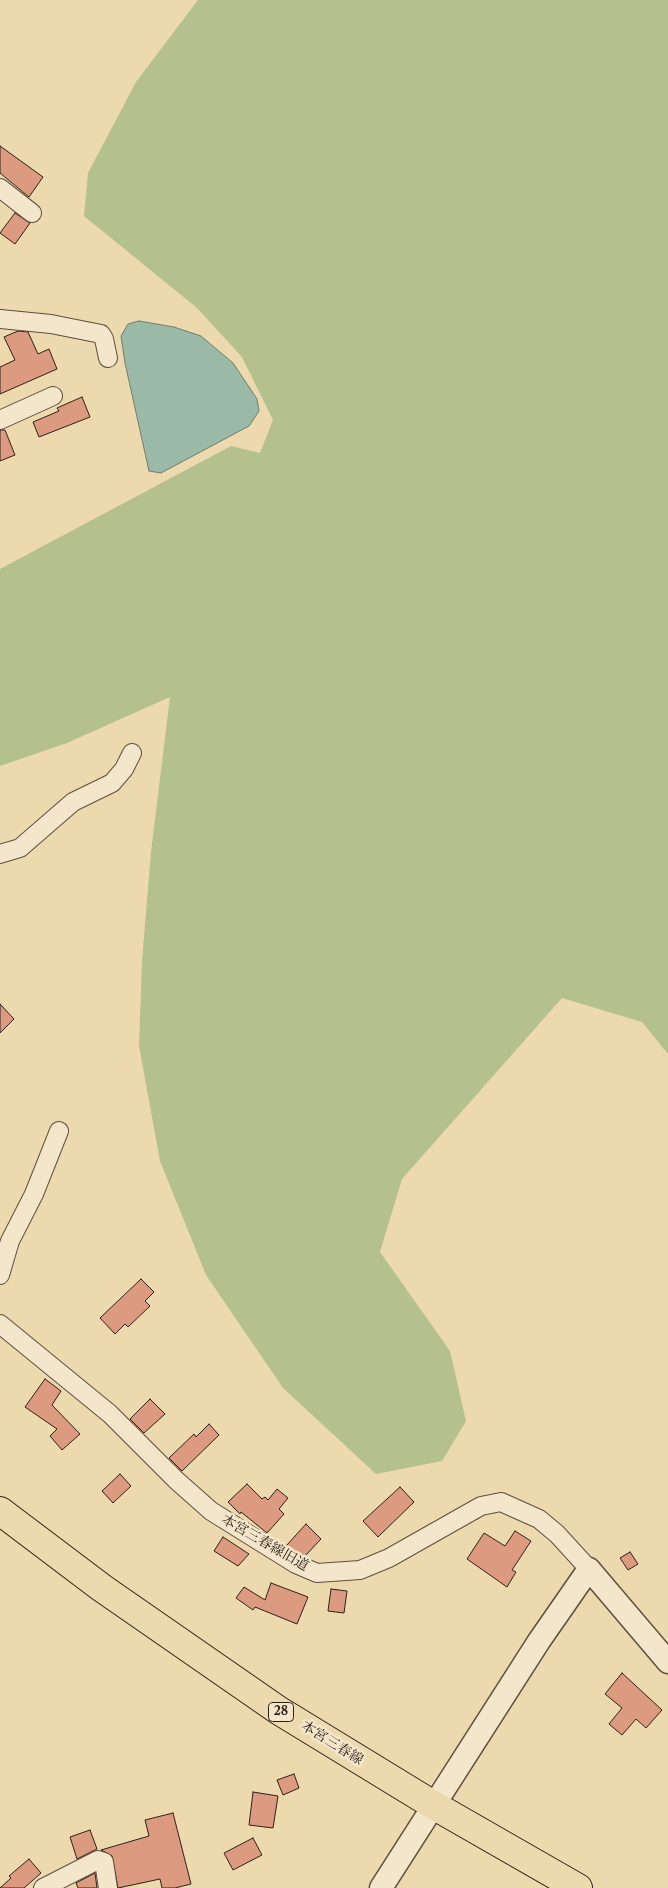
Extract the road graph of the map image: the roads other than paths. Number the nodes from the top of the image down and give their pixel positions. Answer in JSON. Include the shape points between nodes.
{"nodes":[{"id":1,"x":0,"y":188,"type":"edge"},
{"id":2,"x":32,"y":213,"type":"dead end"},
{"id":3,"x":0,"y":319,"type":"edge"},
{"id":4,"x":108,"y":358,"type":"dead end"},
{"id":5,"x":53,"y":396,"type":"dead end"},
{"id":6,"x":0,"y":420,"type":"edge"},
{"id":7,"x":132,"y":753,"type":"dead end"},
{"id":8,"x":0,"y":854,"type":"edge"},
{"id":9,"x":59,"y":1131,"type":"dead end"},
{"id":10,"x":0,"y":1275,"type":"edge"},
{"id":11,"x":0,"y":1324,"type":"edge"},
{"id":12,"x":0,"y":1511,"type":"edge"},
{"id":13,"x":589,"y":1569,"type":"junction"},
{"id":14,"x":668,"y":1662,"type":"edge"},
{"id":15,"x":435,"y":1806,"type":"junction"},
{"id":16,"x":43,"y":1888,"type":"edge"},
{"id":17,"x":108,"y":1888,"type":"edge"},
{"id":18,"x":381,"y":1888,"type":"edge"},
{"id":19,"x":578,"y":1888,"type":"edge"}],
"edges":[{"from":1,"to":2,"type":"street"},
{"from":3,"to":4,"type":"street","via":[[51,324],[101,334]]},
{"from":5,"to":6,"type":"street"},
{"from":7,"to":8,"type":"street","via":[[112,783],[73,802],[20,848]]},
{"from":9,"to":10,"type":"street","via":[[38,1186],[10,1241]]},
{"from":11,"to":13,"type":"street","name":"本宮三春線旧道","via":[[110,1414],[211,1511],[296,1564],[317,1573],[360,1570],[389,1558],[481,1506],[501,1502],[539,1519]]},
{"from":12,"to":15,"type":"main road","name":"本宮三春線","number":"28","via":[[102,1588],[278,1710]]},
{"from":13,"to":14,"type":"street","name":"本宮三春線旧道"},
{"from":13,"to":15,"type":"street","via":[[539,1641]]},
{"from":15,"to":18,"type":"street"},
{"from":15,"to":19,"type":"main road","name":"本宮三春線","number":"28"},
{"from":16,"to":17,"type":"street","via":[[98,1860],[104,1862]]}]}
